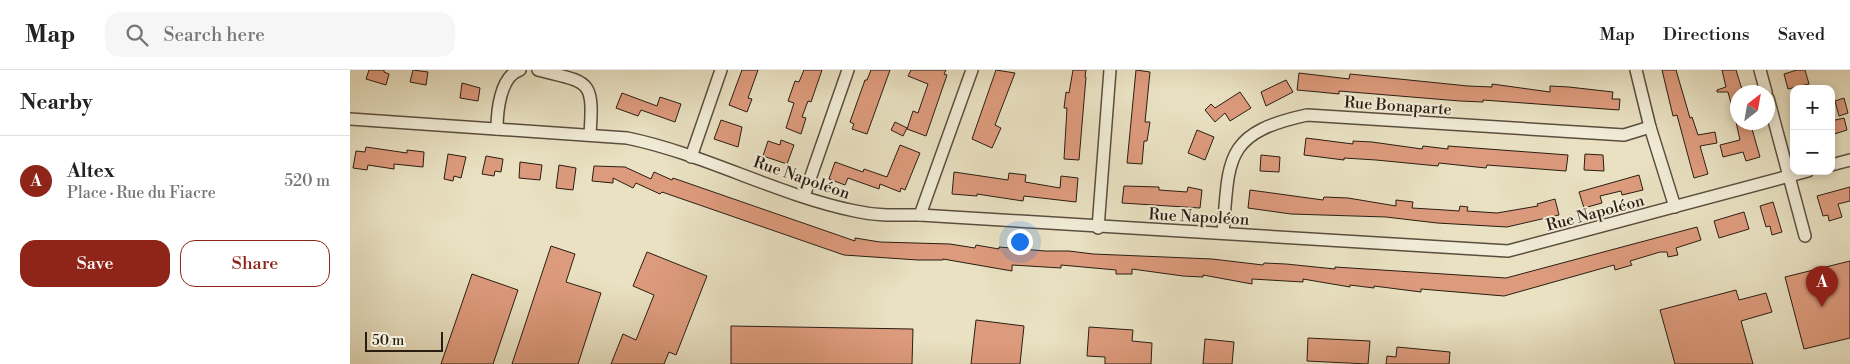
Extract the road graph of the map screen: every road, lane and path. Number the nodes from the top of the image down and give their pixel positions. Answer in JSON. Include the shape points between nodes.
{"nodes":[{"id":1,"x":520,"y":70,"type":"edge"},
{"id":2,"x":538,"y":70,"type":"edge"},
{"id":3,"x":721,"y":70,"type":"edge"},
{"id":4,"x":848,"y":70,"type":"edge"},
{"id":5,"x":972,"y":70,"type":"edge"},
{"id":6,"x":1110,"y":70,"type":"edge"},
{"id":7,"x":1636,"y":70,"type":"edge"},
{"id":8,"x":1760,"y":70,"type":"edge"},
{"id":9,"x":1764,"y":85,"type":"edge"},
{"id":10,"x":350,"y":119,"type":"edge"},
{"id":11,"x":1775,"y":124,"type":"edge"},
{"id":12,"x":1650,"y":126,"type":"junction"},
{"id":13,"x":497,"y":129,"type":"junction"},
{"id":14,"x":590,"y":134,"type":"junction"},
{"id":15,"x":691,"y":157,"type":"junction"},
{"id":16,"x":1850,"y":160,"type":"edge"},
{"id":17,"x":1835,"y":164,"type":"edge"},
{"id":18,"x":1795,"y":175,"type":"edge"},
{"id":19,"x":1789,"y":177,"type":"junction"},
{"id":20,"x":804,"y":196,"type":"junction"},
{"id":21,"x":1675,"y":207,"type":"junction"},
{"id":22,"x":920,"y":215,"type":"junction"},
{"id":23,"x":1098,"y":228,"type":"junction"},
{"id":24,"x":1224,"y":233,"type":"junction"},
{"id":25,"x":1805,"y":236,"type":"dead end"}],
"edges":[{"from":1,"to":13,"type":"street","via":[[505,85]]},
{"from":2,"to":14,"type":"street","via":[[581,82],[588,89],[592,101]]},
{"from":3,"to":15,"type":"street"},
{"from":4,"to":20,"type":"street"},
{"from":5,"to":22,"type":"street"},
{"from":6,"to":23,"type":"street"},
{"from":7,"to":12,"type":"street"},
{"from":8,"to":9,"type":"street"},
{"from":10,"to":13,"type":"street","name":"Rue Napoléon"},
{"from":11,"to":19,"type":"street"},
{"from":12,"to":21,"type":"street"},
{"from":12,"to":24,"type":"street","name":"Rue Bonaparte","via":[[1624,135],[1306,116],[1292,118],[1252,134],[1239,145],[1231,160]]},
{"from":13,"to":14,"type":"street","name":"Rue Napoléon"},
{"from":14,"to":15,"type":"street","name":"Rue Napoléon","via":[[643,141]]},
{"from":15,"to":20,"type":"street","name":"Rue Napoléon"},
{"from":16,"to":17,"type":"street"},
{"from":18,"to":19,"type":"street","name":"Rue Napoléon"},
{"from":19,"to":21,"type":"street","name":"Rue Napoléon"},
{"from":19,"to":25,"type":"street"},
{"from":20,"to":22,"type":"street","name":"Rue Napoléon","via":[[856,212]]},
{"from":21,"to":24,"type":"street","name":"Rue Napoléon","via":[[1508,252]]},
{"from":22,"to":23,"type":"street","name":"Rue Napoléon"},
{"from":23,"to":24,"type":"street","name":"Rue Napoléon"}]}
